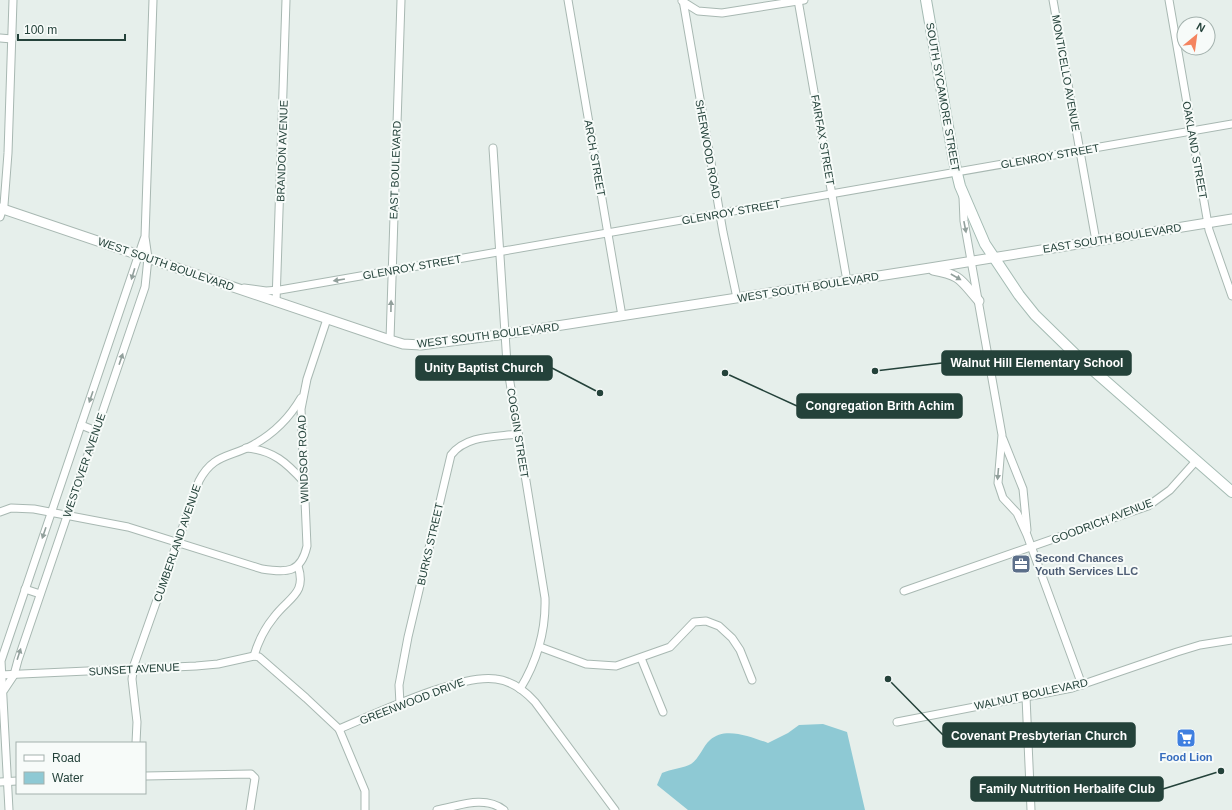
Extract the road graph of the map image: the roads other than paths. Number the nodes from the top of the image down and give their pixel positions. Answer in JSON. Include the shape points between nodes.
{"nodes":[{"id":1,"x":13,"y":0,"type":"edge"},
{"id":2,"x":153,"y":0,"type":"edge"},
{"id":3,"x":286,"y":0,"type":"edge"},
{"id":4,"x":401,"y":0,"type":"edge"},
{"id":5,"x":568,"y":0,"type":"edge"},
{"id":6,"x":800,"y":0,"type":"edge"},
{"id":7,"x":926,"y":0,"type":"edge"},
{"id":8,"x":1053,"y":0,"type":"edge"},
{"id":9,"x":1169,"y":0,"type":"edge"},
{"id":10,"x":682,"y":1,"type":"edge"},
{"id":11,"x":0,"y":38,"type":"edge"},
{"id":12,"x":12,"y":38,"type":"junction"},
{"id":13,"x":1232,"y":124,"type":"edge"},
{"id":14,"x":1192,"y":131,"type":"junction"},
{"id":15,"x":493,"y":148,"type":"dead end"},
{"id":16,"x":1079,"y":151,"type":"junction"},
{"id":17,"x":956,"y":172,"type":"junction"},
{"id":18,"x":963,"y":193,"type":"junction"},
{"id":19,"x":833,"y":194,"type":"junction"},
{"id":20,"x":1,"y":212,"type":"edge"},
{"id":21,"x":720,"y":214,"type":"junction"},
{"id":22,"x":1232,"y":219,"type":"edge"},
{"id":23,"x":1208,"y":222,"type":"junction"},
{"id":24,"x":608,"y":233,"type":"junction"},
{"id":25,"x":145,"y":237,"type":"junction"},
{"id":26,"x":1096,"y":241,"type":"junction"},
{"id":27,"x":499,"y":252,"type":"junction"},
{"id":28,"x":139,"y":254,"type":"junction"},
{"id":29,"x":993,"y":257,"type":"junction"},
{"id":30,"x":148,"y":258,"type":"junction"},
{"id":31,"x":972,"y":261,"type":"junction"},
{"id":32,"x":924,"y":269,"type":"junction"},
{"id":33,"x":391,"y":271,"type":"junction"},
{"id":34,"x":847,"y":281,"type":"junction"},
{"id":35,"x":230,"y":286,"type":"junction"},
{"id":36,"x":277,"y":290,"type":"junction"},
{"id":37,"x":1232,"y":296,"type":"edge"},
{"id":38,"x":737,"y":298,"type":"junction"},
{"id":39,"x":979,"y":301,"type":"junction"},
{"id":40,"x":276,"y":302,"type":"junction"},
{"id":41,"x":622,"y":316,"type":"junction"},
{"id":42,"x":327,"y":319,"type":"junction"},
{"id":43,"x":505,"y":334,"type":"junction"},
{"id":44,"x":390,"y":340,"type":"junction"},
{"id":45,"x":304,"y":392,"type":"junction"},
{"id":46,"x":81,"y":425,"type":"junction"},
{"id":47,"x":96,"y":431,"type":"junction"},
{"id":48,"x":518,"y":434,"type":"junction"},
{"id":49,"x":1002,"y":435,"type":"junction"},
{"id":50,"x":246,"y":448,"type":"junction"},
{"id":51,"x":1196,"y":461,"type":"junction"},
{"id":52,"x":304,"y":482,"type":"junction"},
{"id":53,"x":1232,"y":492,"type":"edge"},
{"id":54,"x":0,"y":512,"type":"edge"},
{"id":55,"x":51,"y":512,"type":"junction"},
{"id":56,"x":67,"y":516,"type":"junction"},
{"id":57,"x":1027,"y":535,"type":"junction"},
{"id":58,"x":177,"y":543,"type":"junction"},
{"id":59,"x":1032,"y":547,"type":"junction"},
{"id":60,"x":298,"y":566,"type":"junction"},
{"id":61,"x":25,"y":588,"type":"junction"},
{"id":62,"x":904,"y":591,"type":"dead end"},
{"id":63,"x":40,"y":594,"type":"junction"},
{"id":64,"x":1232,"y":640,"type":"edge"},
{"id":65,"x":540,"y":647,"type":"junction"},
{"id":66,"x":254,"y":656,"type":"junction"},
{"id":67,"x":641,"y":658,"type":"junction"},
{"id":68,"x":133,"y":669,"type":"junction"},
{"id":69,"x":14,"y":674,"type":"junction"},
{"id":70,"x":1,"y":675,"type":"edge"},
{"id":71,"x":752,"y":680,"type":"dead end"},
{"id":72,"x":1082,"y":685,"type":"junction"},
{"id":73,"x":520,"y":689,"type":"junction"},
{"id":74,"x":4,"y":690,"type":"junction"},
{"id":75,"x":1026,"y":697,"type":"junction"},
{"id":76,"x":400,"y":704,"type":"junction"},
{"id":77,"x":663,"y":712,"type":"dead end"},
{"id":78,"x":897,"y":722,"type":"dead end"},
{"id":79,"x":339,"y":729,"type":"junction"},
{"id":80,"x":136,"y":742,"type":"edge"},
{"id":81,"x":146,"y":776,"type":"edge"},
{"id":82,"x":16,"y":781,"type":"edge"},
{"id":83,"x":4,"y":782,"type":"edge"},
{"id":84,"x":9,"y":810,"type":"edge"},
{"id":85,"x":250,"y":810,"type":"edge"},
{"id":86,"x":365,"y":810,"type":"edge"},
{"id":87,"x":437,"y":810,"type":"edge"},
{"id":88,"x":504,"y":810,"type":"edge"},
{"id":89,"x":616,"y":810,"type":"edge"},
{"id":90,"x":1031,"y":810,"type":"edge"}],
"edges":[{"from":1,"to":12,"type":"street"},
{"from":2,"to":25,"type":"street","name":"WESTOVER AVENUE"},
{"from":3,"to":36,"type":"street","name":"BRANDON AVENUE"},
{"from":4,"to":33,"type":"street","name":"EAST BOULEVARD"},
{"from":5,"to":24,"type":"street","name":"ARCH STREET"},
{"from":6,"to":10,"type":"street","via":[[722,13],[698,10]]},
{"from":6,"to":19,"type":"street","name":"FAIRFAX STREET"},
{"from":7,"to":17,"type":"main road","name":"SOUTH SYCAMORE STREET"},
{"from":8,"to":16,"type":"street","name":"MONTICELLO AVENUE"},
{"from":9,"to":14,"type":"street","name":"OAKLAND STREET"},
{"from":10,"to":21,"type":"street","name":"SHERWOOD ROAD"},
{"from":11,"to":12,"type":"street"},
{"from":12,"to":20,"type":"street","via":[[8,153]]},
{"from":13,"to":14,"type":"street","name":"GLENROY STREET"},
{"from":14,"to":16,"type":"street","name":"GLENROY STREET"},
{"from":14,"to":23,"type":"street","name":"OAKLAND STREET"},
{"from":15,"to":27,"type":"street","name":"COGGIN STREET"},
{"from":16,"to":17,"type":"street","name":"GLENROY STREET"},
{"from":16,"to":26,"type":"street","name":"MONTICELLO AVENUE"},
{"from":17,"to":18,"type":"main road","name":"SOUTH SYCAMORE STREET"},
{"from":17,"to":19,"type":"street","name":"GLENROY STREET"},
{"from":18,"to":29,"type":"main road","name":"SOUTH SYCAMORE STREET"},
{"from":18,"to":31,"type":"street","name":"SOUTH SYCAMORE STREET","one_way":true,"via":[[964,221]]},
{"from":19,"to":21,"type":"street","name":"GLENROY STREET"},
{"from":19,"to":34,"type":"street","name":"FAIRFAX STREET"},
{"from":20,"to":28,"type":"street","name":"WEST SOUTH BOULEVARD"},
{"from":21,"to":24,"type":"street","name":"GLENROY STREET"},
{"from":21,"to":38,"type":"street","name":"SHERWOOD ROAD"},
{"from":22,"to":23,"type":"street","name":"EAST SOUTH BOULEVARD"},
{"from":23,"to":26,"type":"street","name":"EAST SOUTH BOULEVARD"},
{"from":23,"to":37,"type":"street","name":"OAKLAND STREET","via":[[1216,254]]},
{"from":24,"to":27,"type":"street","name":"GLENROY STREET"},
{"from":24,"to":41,"type":"street","name":"ARCH STREET"},
{"from":25,"to":28,"type":"street","name":"WESTOVER AVENUE"},
{"from":25,"to":30,"type":"street","name":"WESTOVER AVENUE"},
{"from":26,"to":29,"type":"street","name":"EAST SOUTH BOULEVARD"},
{"from":27,"to":33,"type":"street","name":"GLENROY STREET"},
{"from":27,"to":43,"type":"street","name":"COGGIN STREET"},
{"from":28,"to":30,"type":"street","name":"WEST SOUTH BOULEVARD"},
{"from":28,"to":46,"type":"street","name":"WESTOVER AVENUE","one_way":true},
{"from":29,"to":31,"type":"street","name":"WEST SOUTH BOULEVARD"},
{"from":29,"to":51,"type":"main road","name":"SOUTH SYCAMORE STREET","via":[[1019,295],[1052,333]]},
{"from":30,"to":35,"type":"street","name":"WEST SOUTH BOULEVARD"},
{"from":47,"to":30,"type":"street","name":"WESTOVER AVENUE","one_way":true,"via":[[138,310],[145,286]]},
{"from":31,"to":32,"type":"street","name":"WEST SOUTH BOULEVARD"},
{"from":31,"to":39,"type":"street","name":"SOUTH SYCAMORE STREET"},
{"from":32,"to":34,"type":"street","name":"WEST SOUTH BOULEVARD"},
{"from":32,"to":39,"type":"street","one_way":true,"via":[[953,274]]},
{"from":33,"to":36,"type":"street","name":"GLENROY STREET","one_way":true},
{"from":44,"to":33,"type":"street","name":"EAST BOULEVARD","one_way":true},
{"from":34,"to":38,"type":"street","name":"WEST SOUTH BOULEVARD"},
{"from":35,"to":36,"type":"street","name":"GLENROY STREET"},
{"from":35,"to":40,"type":"street","name":"WEST SOUTH BOULEVARD"},
{"from":36,"to":40,"type":"street","name":"BRANDON AVENUE"},
{"from":38,"to":41,"type":"street","name":"WEST SOUTH BOULEVARD"},
{"from":39,"to":49,"type":"street","name":"SOUTH SYCAMORE STREET"},
{"from":40,"to":42,"type":"street","name":"WEST SOUTH BOULEVARD"},
{"from":41,"to":43,"type":"street","name":"WEST SOUTH BOULEVARD"},
{"from":42,"to":44,"type":"street","name":"WEST SOUTH BOULEVARD"},
{"from":42,"to":45,"type":"street","name":"WINDSOR ROAD"},
{"from":43,"to":44,"type":"street","name":"WEST SOUTH BOULEVARD","via":[[421,345]]},
{"from":43,"to":48,"type":"street","name":"COGGIN STREET"},
{"from":45,"to":50,"type":"street","name":"CUMBERLAND AVENUE","via":[[281,424]]},
{"from":45,"to":52,"type":"street","name":"WINDSOR ROAD","via":[[300,423]]},
{"from":46,"to":47,"type":"street"},
{"from":46,"to":55,"type":"street","name":"WESTOVER AVENUE"},
{"from":47,"to":56,"type":"street","name":"WESTOVER AVENUE"},
{"from":48,"to":65,"type":"street","name":"COGGIN STREET","via":[[545,598]]},
{"from":48,"to":76,"type":"street","name":"BURKS STREET","via":[[467,442],[451,455],[407,644],[399,685]]},
{"from":49,"to":57,"type":"street","via":[[1023,489]]},
{"from":49,"to":57,"type":"street","one_way":true,"via":[[998,483],[1004,498],[1017,513]]},
{"from":50,"to":52,"type":"street","via":[[276,456]]},
{"from":50,"to":58,"type":"street","name":"CUMBERLAND AVENUE","via":[[210,464],[204,472]]},
{"from":51,"to":53,"type":"main road","name":"SOUTH SYCAMORE STREET"},
{"from":51,"to":59,"type":"street","name":"GOODRICH AVENUE","via":[[1170,490],[1155,502]]},
{"from":52,"to":60,"type":"street","name":"WINDSOR ROAD","via":[[307,546]]},
{"from":54,"to":55,"type":"street","via":[[18,507]]},
{"from":55,"to":56,"type":"street"},
{"from":55,"to":61,"type":"street","name":"WESTOVER AVENUE","one_way":true},
{"from":56,"to":58,"type":"street","via":[[128,527]]},
{"from":56,"to":63,"type":"street","name":"WESTOVER AVENUE"},
{"from":57,"to":59,"type":"street"},
{"from":58,"to":60,"type":"street","via":[[262,570],[291,570]]},
{"from":58,"to":68,"type":"street","name":"CUMBERLAND AVENUE"},
{"from":59,"to":62,"type":"street","name":"GOODRICH AVENUE"},
{"from":59,"to":72,"type":"street"},
{"from":60,"to":66,"type":"street","via":[[301,583],[296,594],[274,617]]},
{"from":61,"to":63,"type":"street"},
{"from":61,"to":70,"type":"street","name":"WESTOVER AVENUE","via":[[2,661]]},
{"from":69,"to":63,"type":"street","name":"WESTOVER AVENUE","one_way":true},
{"from":64,"to":72,"type":"street","name":"WALNUT BOULEVARD","via":[[1200,645]]},
{"from":65,"to":67,"type":"street","via":[[576,662],[598,666],[616,666]]},
{"from":65,"to":73,"type":"street","name":"COGGIN STREET"},
{"from":66,"to":68,"type":"street","name":"SUNSET AVENUE","via":[[218,664]]},
{"from":66,"to":79,"type":"street","via":[[265,662]]},
{"from":67,"to":71,"type":"street","via":[[670,647],[694,622],[710,622],[719,626],[734,641]]},
{"from":67,"to":77,"type":"street"},
{"from":68,"to":69,"type":"street","name":"SUNSET AVENUE"},
{"from":68,"to":80,"type":"street","name":"CUMBERLAND AVENUE"},
{"from":69,"to":70,"type":"street","name":"SUNSET AVENUE"},
{"from":69,"to":74,"type":"street","name":"WESTOVER AVENUE"},
{"from":70,"to":74,"type":"street","name":"WESTOVER AVENUE"},
{"from":72,"to":75,"type":"street","name":"WALNUT BOULEVARD"},
{"from":73,"to":76,"type":"street","name":"GREENWOOD DRIVE","via":[[505,681],[476,678]]},
{"from":73,"to":89,"type":"street","name":"GREENWOOD DRIVE","via":[[535,702]]},
{"from":74,"to":83,"type":"street","name":"WESTOVER AVENUE"},
{"from":75,"to":78,"type":"street","name":"WALNUT BOULEVARD"},
{"from":75,"to":90,"type":"street"},
{"from":76,"to":79,"type":"street","name":"GREENWOOD DRIVE"},
{"from":79,"to":86,"type":"street","via":[[365,791]]},
{"from":81,"to":85,"type":"street","via":[[251,774],[255,778]]},
{"from":82,"to":83,"type":"street"},
{"from":83,"to":84,"type":"street","name":"WESTOVER AVENUE"},
{"from":87,"to":88,"type":"street","via":[[484,802],[497,805]]}]}
